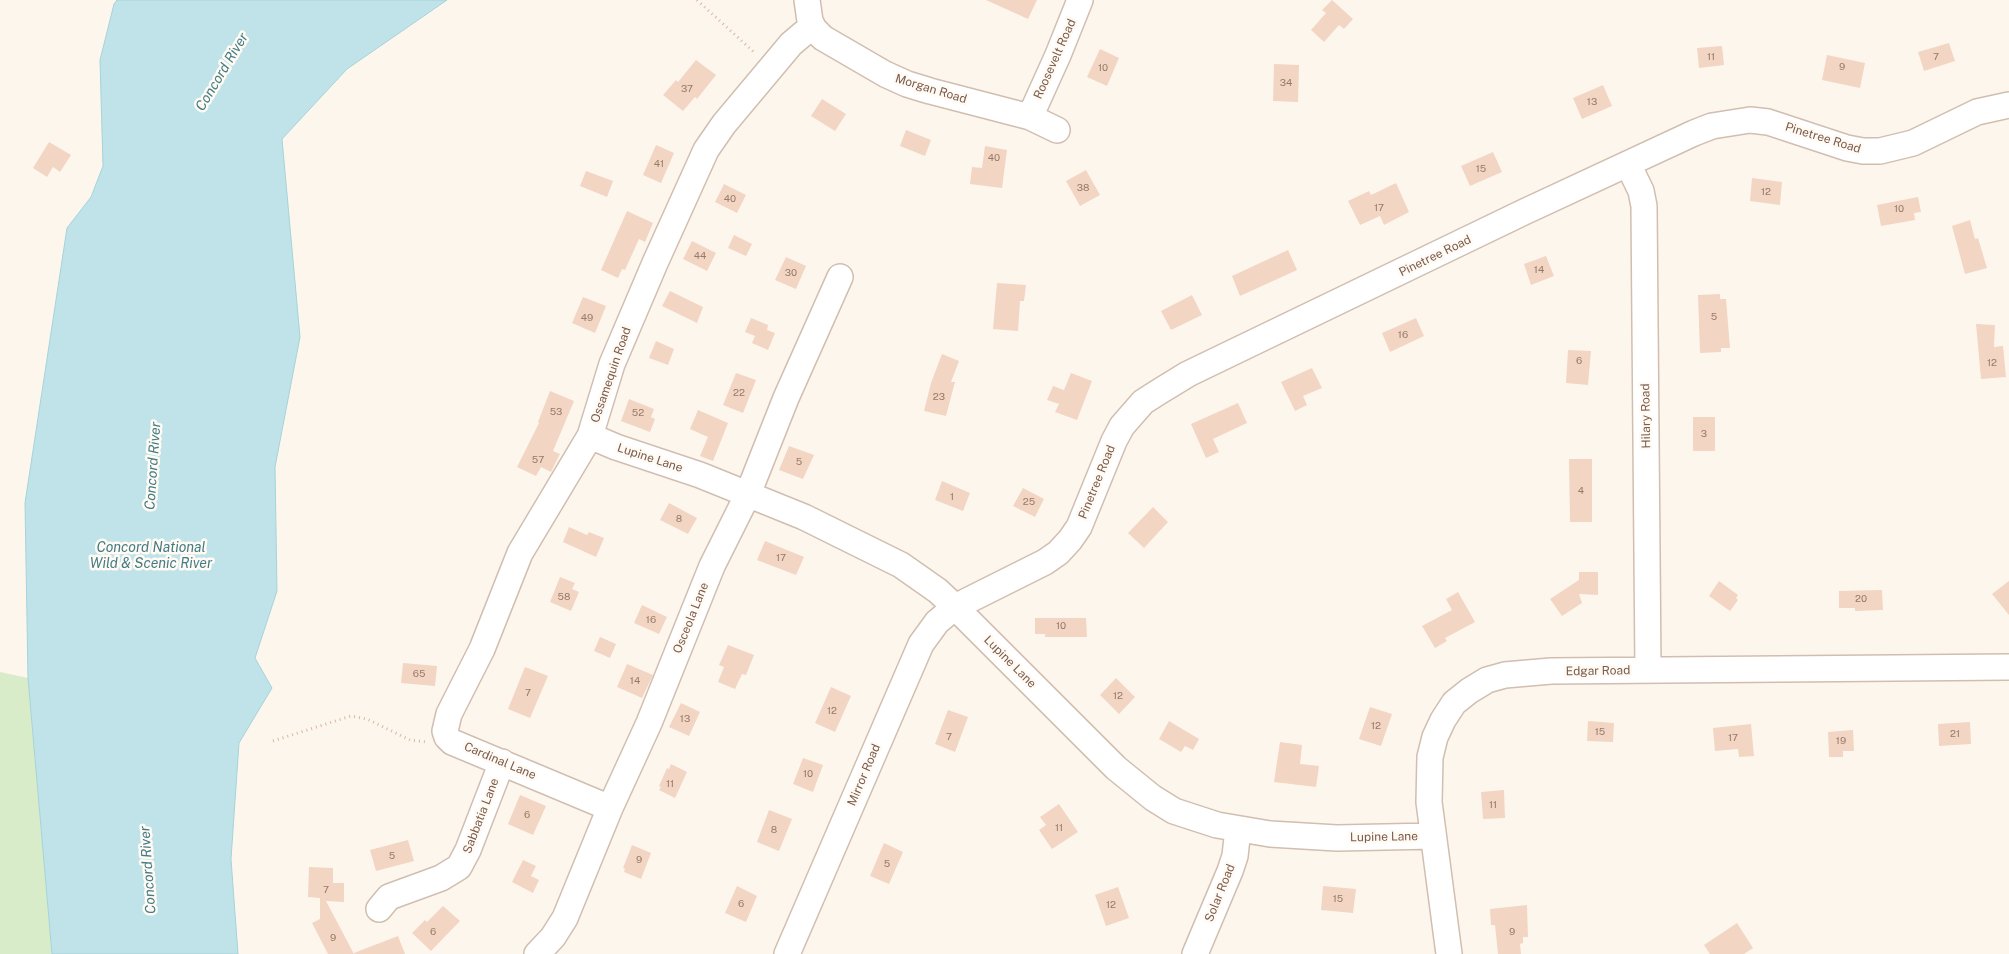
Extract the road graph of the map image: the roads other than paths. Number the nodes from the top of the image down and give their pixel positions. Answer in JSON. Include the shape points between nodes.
{"nodes":[{"id":1,"x":807,"y":0,"type":"edge"},
{"id":2,"x":1080,"y":0,"type":"edge"},
{"id":3,"x":814,"y":29,"type":"junction"},
{"id":4,"x":2009,"y":106,"type":"edge"},
{"id":5,"x":1030,"y":117,"type":"junction"},
{"id":6,"x":1057,"y":130,"type":"dead end"},
{"id":7,"x":1628,"y":164,"type":"junction"},
{"id":8,"x":840,"y":277,"type":"dead end"},
{"id":9,"x":590,"y":436,"type":"junction"},
{"id":10,"x":748,"y":494,"type":"junction"},
{"id":11,"x":956,"y":607,"type":"junction"},
{"id":12,"x":2009,"y":667,"type":"edge"},
{"id":13,"x":1648,"y":670,"type":"junction"},
{"id":14,"x":452,"y":742,"type":"joint"},
{"id":15,"x":502,"y":762,"type":"junction"},
{"id":16,"x":610,"y":808,"type":"junction"},
{"id":17,"x":1238,"y":829,"type":"junction"},
{"id":18,"x":1433,"y":836,"type":"junction"},
{"id":19,"x":378,"y":909,"type":"dead end"},
{"id":20,"x":537,"y":954,"type":"edge"},
{"id":21,"x":787,"y":954,"type":"edge"},
{"id":22,"x":1195,"y":954,"type":"edge"},
{"id":23,"x":1449,"y":954,"type":"edge"}],
"edges":[{"from":1,"to":3,"type":"street"},
{"from":2,"to":5,"type":"street","name":"Roosevelt Road"},
{"from":3,"to":5,"type":"street","name":"Morgan Road","via":[[860,61],[908,84]]},
{"from":3,"to":9,"type":"street","name":"Ossamequin Road","via":[[798,38],[772,67],[720,130],[699,164],[612,364]]},
{"from":4,"to":7,"type":"street","name":"Pinetree Road","via":[[1977,112],[1913,143],[1880,151],[1847,148],[1768,122],[1731,122],[1694,133]]},
{"from":5,"to":6,"type":"street","name":"Morgan Road"},
{"from":7,"to":11,"type":"street","name":"Pinetree Road","via":[[1157,392],[1143,402],[1122,426],[1079,527],[1058,553]]},
{"from":7,"to":13,"type":"street","name":"Hilary Road","via":[[1641,191],[1644,206]]},
{"from":8,"to":10,"type":"street","name":"Osceola Lane"},
{"from":9,"to":10,"type":"street","name":"Lupine Lane"},
{"from":9,"to":14,"type":"street","name":"Ossamequin Road","via":[[511,571],[482,649],[449,714],[445,731]]},
{"from":10,"to":11,"type":"street","name":"Lupine Lane","via":[[821,524],[893,560]]},
{"from":10,"to":16,"type":"street","name":"Osceola Lane","via":[[712,566],[649,723]]},
{"from":11,"to":17,"type":"street","name":"Lupine Lane","via":[[1134,784],[1174,810],[1195,819]]},
{"from":11,"to":21,"type":"street","name":"Mirror Road","via":[[937,622],[921,644]]},
{"from":12,"to":13,"type":"street","name":"Edgar Road"},
{"from":13,"to":18,"type":"street","name":"Edgar Road","via":[[1528,672],[1487,680],[1469,691],[1454,703],[1435,737],[1428,780]]},
{"from":14,"to":15,"type":"street","name":"Cardinal Lane"},
{"from":15,"to":16,"type":"street","name":"Cardinal Lane"},
{"from":15,"to":19,"type":"street","name":"Sabbatia Lane","via":[[459,867],[441,878],[389,897]]},
{"from":16,"to":20,"type":"street","name":"Osceola Lane","via":[[565,918]]},
{"from":17,"to":18,"type":"street","name":"Lupine Lane","via":[[1337,838]]},
{"from":17,"to":22,"type":"street","name":"Solar Road","via":[[1230,871]]},
{"from":18,"to":23,"type":"street","name":"Edgar Road"}]}
